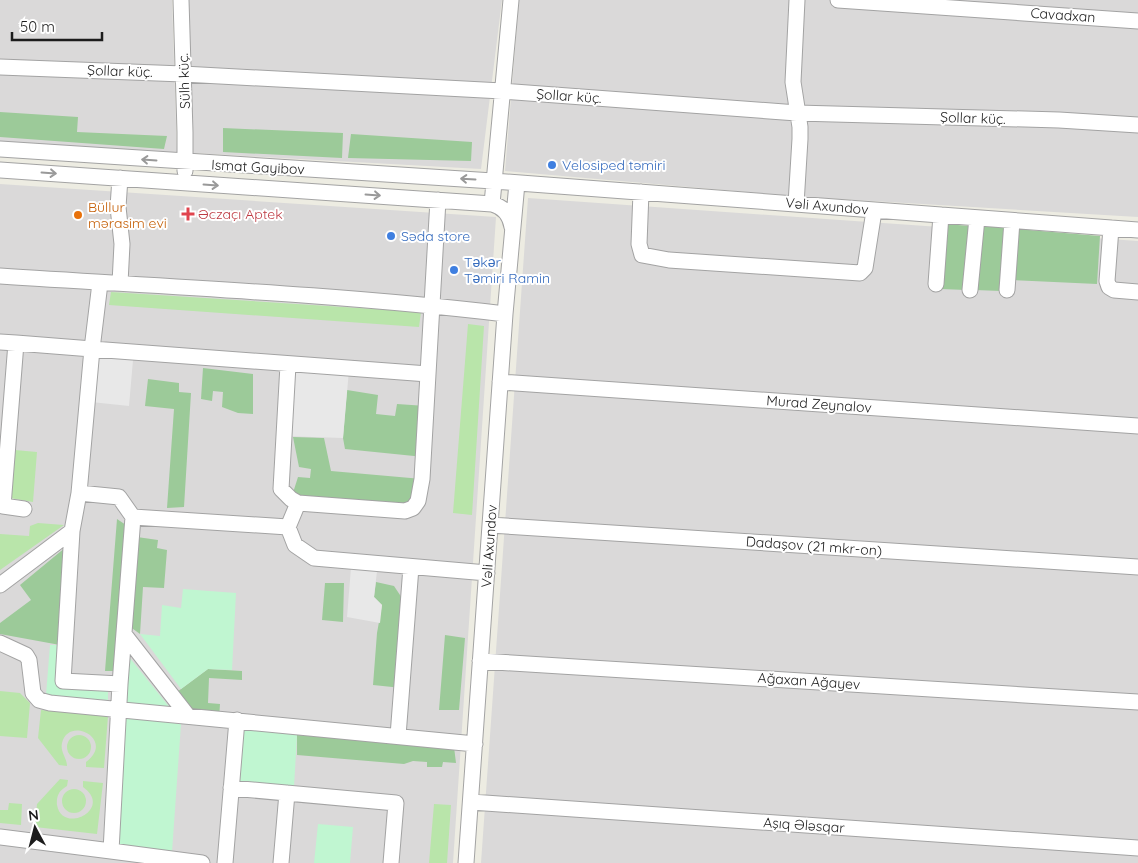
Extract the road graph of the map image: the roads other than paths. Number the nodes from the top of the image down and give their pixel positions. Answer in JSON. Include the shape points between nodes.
{"nodes":[{"id":1,"x":181,"y":0,"type":"edge"},
{"id":2,"x":511,"y":0,"type":"edge"},
{"id":3,"x":797,"y":0,"type":"edge"},
{"id":4,"x":838,"y":0,"type":"edge"},
{"id":5,"x":1138,"y":21,"type":"edge"},
{"id":6,"x":0,"y":66,"type":"edge"},
{"id":7,"x":183,"y":74,"type":"junction"},
{"id":8,"x":502,"y":91,"type":"junction"},
{"id":9,"x":798,"y":113,"type":"junction"},
{"id":10,"x":1138,"y":125,"type":"edge"},
{"id":11,"x":0,"y":149,"type":"edge"},
{"id":12,"x":185,"y":162,"type":"junction"},
{"id":13,"x":0,"y":170,"type":"edge"},
{"id":14,"x":120,"y":178,"type":"junction"},
{"id":15,"x":494,"y":181,"type":"junction"},
{"id":16,"x":184,"y":183,"type":"junction"},
{"id":17,"x":517,"y":183,"type":"junction"},
{"id":18,"x":640,"y":192,"type":"junction"},
{"id":19,"x":438,"y":200,"type":"junction"},
{"id":20,"x":492,"y":204,"type":"junction"},
{"id":21,"x":796,"y":204,"type":"junction"},
{"id":22,"x":874,"y":210,"type":"junction"},
{"id":23,"x":941,"y":215,"type":"junction"},
{"id":24,"x":977,"y":218,"type":"junction"},
{"id":25,"x":1012,"y":221,"type":"junction"},
{"id":26,"x":1111,"y":228,"type":"junction"},
{"id":27,"x":512,"y":229,"type":"junction"},
{"id":28,"x":1138,"y":230,"type":"edge"},
{"id":29,"x":0,"y":276,"type":"edge"},
{"id":30,"x":100,"y":282,"type":"junction"},
{"id":31,"x":120,"y":283,"type":"junction"},
{"id":32,"x":936,"y":284,"type":"dead end"},
{"id":33,"x":970,"y":290,"type":"dead end"},
{"id":34,"x":1008,"y":290,"type":"dead end"},
{"id":35,"x":1138,"y":292,"type":"edge"},
{"id":36,"x":432,"y":305,"type":"junction"},
{"id":37,"x":505,"y":314,"type":"junction"},
{"id":38,"x":0,"y":342,"type":"edge"},
{"id":39,"x":16,"y":343,"type":"junction"},
{"id":40,"x":92,"y":349,"type":"junction"},
{"id":41,"x":288,"y":365,"type":"junction"},
{"id":42,"x":428,"y":374,"type":"junction"},
{"id":43,"x":500,"y":382,"type":"junction"},
{"id":44,"x":1138,"y":426,"type":"edge"},
{"id":45,"x":79,"y":493,"type":"junction"},
{"id":46,"x":298,"y":504,"type":"junction"},
{"id":47,"x":24,"y":508,"type":"dead end"},
{"id":48,"x":133,"y":517,"type":"junction"},
{"id":49,"x":490,"y":525,"type":"junction"},
{"id":50,"x":288,"y":527,"type":"junction"},
{"id":51,"x":72,"y":531,"type":"junction"},
{"id":52,"x":410,"y":567,"type":"junction"},
{"id":53,"x":1138,"y":567,"type":"edge"},
{"id":54,"x":487,"y":574,"type":"junction"},
{"id":55,"x":0,"y":585,"type":"edge"},
{"id":56,"x":124,"y":634,"type":"junction"},
{"id":57,"x":0,"y":643,"type":"edge"},
{"id":58,"x":480,"y":661,"type":"junction"},
{"id":59,"x":120,"y":684,"type":"junction"},
{"id":60,"x":1138,"y":702,"type":"edge"},
{"id":61,"x":118,"y":709,"type":"junction"},
{"id":62,"x":188,"y":716,"type":"junction"},
{"id":63,"x":237,"y":720,"type":"junction"},
{"id":64,"x":398,"y":736,"type":"junction"},
{"id":65,"x":475,"y":744,"type":"junction"},
{"id":66,"x":231,"y":788,"type":"junction"},
{"id":67,"x":287,"y":793,"type":"junction"},
{"id":68,"x":471,"y":802,"type":"junction"},
{"id":69,"x":0,"y":837,"type":"edge"},
{"id":70,"x":1138,"y":848,"type":"edge"},
{"id":71,"x":110,"y":851,"type":"junction"},
{"id":72,"x":202,"y":863,"type":"edge"},
{"id":73,"x":225,"y":863,"type":"edge"},
{"id":74,"x":281,"y":863,"type":"edge"},
{"id":75,"x":391,"y":863,"type":"edge"},
{"id":76,"x":466,"y":863,"type":"edge"}],
"edges":[{"from":1,"to":7,"type":"street","name":"Sülh küç."},
{"from":2,"to":8,"type":"street"},
{"from":3,"to":9,"type":"street","via":[[793,82]]},
{"from":4,"to":5,"type":"street","name":"Cavadxan"},
{"from":6,"to":7,"type":"street","name":"Şollar küç."},
{"from":7,"to":8,"type":"street","name":"Şollar küç."},
{"from":7,"to":12,"type":"street","name":"Sülh küç."},
{"from":8,"to":9,"type":"street","name":"Şollar küç."},
{"from":8,"to":15,"type":"street"},
{"from":9,"to":10,"type":"street","name":"Şollar küç."},
{"from":9,"to":21,"type":"street"},
{"from":12,"to":11,"type":"street","name":"Ismat Gayibov","one_way":true},
{"from":15,"to":12,"type":"street","name":"Ismat Gayibov","one_way":true},
{"from":12,"to":16,"type":"street","name":"Sülh küç."},
{"from":13,"to":14,"type":"street","name":"Ismat Gayibov","one_way":true},
{"from":14,"to":16,"type":"street","name":"Ismat Gayibov"},
{"from":14,"to":31,"type":"street"},
{"from":15,"to":17,"type":"street","name":"Ismat Gayibov"},
{"from":15,"to":20,"type":"street"},
{"from":16,"to":19,"type":"street","name":"Ismat Gayibov","one_way":true},
{"from":17,"to":18,"type":"street","name":"Vəli Axundov"},
{"from":17,"to":20,"type":"street"},
{"from":17,"to":27,"type":"street","name":"Vəli Axundov"},
{"from":18,"to":21,"type":"street","name":"Vəli Axundov"},
{"from":18,"to":22,"type":"street","via":[[639,244],[642,256],[669,260],[860,273],[865,268]]},
{"from":19,"to":20,"type":"street","name":"Ismat Gayibov"},
{"from":19,"to":36,"type":"street"},
{"from":20,"to":27,"type":"street","via":[[506,212]]},
{"from":21,"to":22,"type":"street","name":"Vəli Axundov"},
{"from":22,"to":23,"type":"street","name":"Vəli Axundov"},
{"from":23,"to":24,"type":"street","name":"Vəli Axundov"},
{"from":23,"to":32,"type":"street"},
{"from":24,"to":25,"type":"street","name":"Vəli Axundov"},
{"from":24,"to":33,"type":"street"},
{"from":25,"to":26,"type":"street","name":"Vəli Axundov"},
{"from":25,"to":34,"type":"street"},
{"from":26,"to":28,"type":"street","name":"Vəli Axundov"},
{"from":26,"to":35,"type":"street","via":[[1109,287]]},
{"from":27,"to":37,"type":"street","name":"Vəli Axundov"},
{"from":29,"to":30,"type":"street"},
{"from":30,"to":31,"type":"street"},
{"from":30,"to":40,"type":"street"},
{"from":31,"to":36,"type":"street"},
{"from":36,"to":37,"type":"street"},
{"from":36,"to":42,"type":"street"},
{"from":37,"to":43,"type":"street","name":"Vəli Axundov"},
{"from":38,"to":39,"type":"street"},
{"from":39,"to":40,"type":"street"},
{"from":39,"to":47,"type":"street","via":[[3,506]]},
{"from":40,"to":41,"type":"street"},
{"from":40,"to":45,"type":"street"},
{"from":41,"to":42,"type":"street"},
{"from":41,"to":46,"type":"street","via":[[281,489]]},
{"from":42,"to":46,"type":"street","via":[[422,479],[414,508],[405,511]]},
{"from":43,"to":44,"type":"street","name":"Murad Zeynalov"},
{"from":43,"to":49,"type":"street","name":"Vəli Axundov"},
{"from":45,"to":48,"type":"street","via":[[119,497]]},
{"from":45,"to":51,"type":"street"},
{"from":46,"to":50,"type":"street"},
{"from":48,"to":50,"type":"street"},
{"from":48,"to":56,"type":"street"},
{"from":49,"to":53,"type":"street","name":"Dadaşov (21 mkr-on)"},
{"from":49,"to":54,"type":"street","name":"Vəli Axundov"},
{"from":50,"to":52,"type":"street","via":[[295,545],[314,558]]},
{"from":51,"to":55,"type":"street"},
{"from":51,"to":59,"type":"street","via":[[63,681]]},
{"from":52,"to":54,"type":"street"},
{"from":52,"to":64,"type":"street"},
{"from":54,"to":58,"type":"street","name":"Vəli Axundov"},
{"from":56,"to":59,"type":"street"},
{"from":56,"to":62,"type":"street"},
{"from":57,"to":61,"type":"street","via":[[26,655],[33,693],[39,700]]},
{"from":58,"to":60,"type":"street","name":"Ağaxan Ağayev"},
{"from":58,"to":65,"type":"street","name":"Vəli Axundov"},
{"from":59,"to":61,"type":"street"},
{"from":61,"to":62,"type":"street"},
{"from":61,"to":71,"type":"street"},
{"from":62,"to":63,"type":"street"},
{"from":63,"to":64,"type":"street"},
{"from":63,"to":66,"type":"street"},
{"from":64,"to":65,"type":"street"},
{"from":65,"to":68,"type":"street","name":"Vəli Axundov"},
{"from":66,"to":67,"type":"street"},
{"from":66,"to":73,"type":"street"},
{"from":67,"to":74,"type":"street"},
{"from":67,"to":75,"type":"street","via":[[396,803]]},
{"from":68,"to":70,"type":"street","name":"Aşıq Ələsqar"},
{"from":68,"to":76,"type":"street","name":"Vəli Axundov"},
{"from":69,"to":71,"type":"street"},
{"from":71,"to":72,"type":"street"}]}
